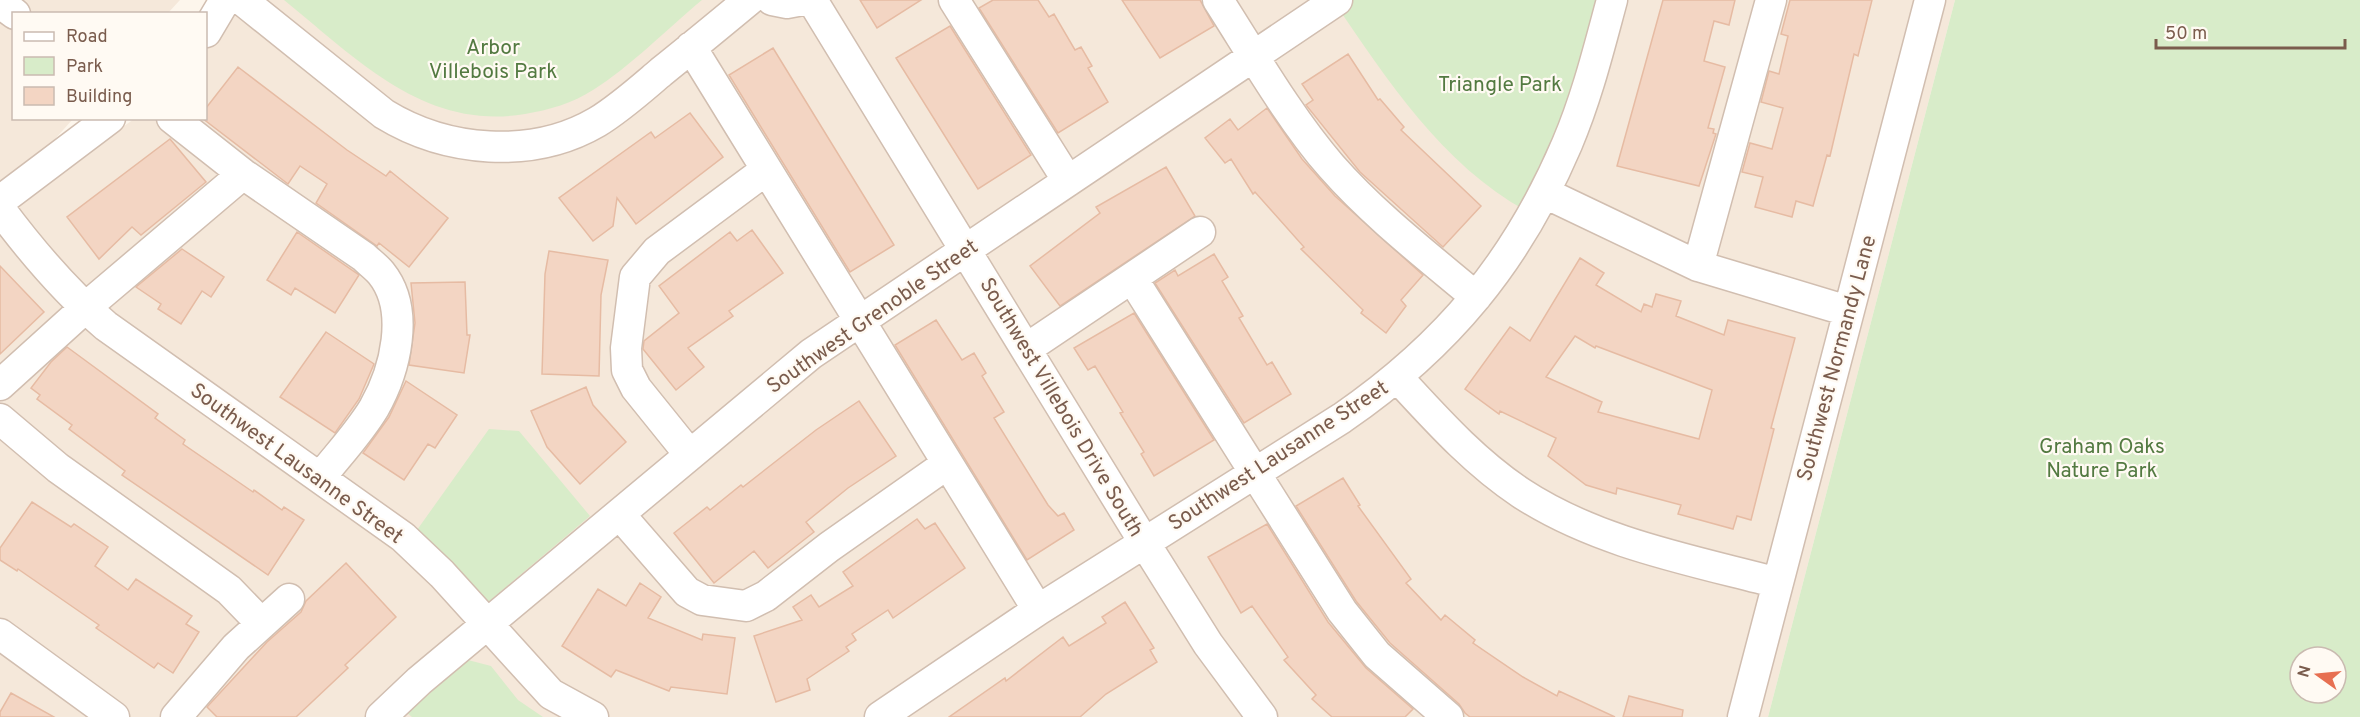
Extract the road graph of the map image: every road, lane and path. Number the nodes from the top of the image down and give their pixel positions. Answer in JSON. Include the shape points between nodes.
{"nodes":[{"id":1,"x":225,"y":0,"type":"edge"},
{"id":2,"x":242,"y":0,"type":"edge"},
{"id":3,"x":749,"y":0,"type":"edge"},
{"id":4,"x":772,"y":0,"type":"edge"},
{"id":5,"x":803,"y":0,"type":"edge"},
{"id":6,"x":812,"y":0,"type":"edge"},
{"id":7,"x":954,"y":0,"type":"edge"},
{"id":8,"x":1218,"y":0,"type":"edge"},
{"id":9,"x":1337,"y":0,"type":"edge"},
{"id":10,"x":1612,"y":0,"type":"edge"},
{"id":11,"x":1771,"y":0,"type":"edge"},
{"id":12,"x":1930,"y":0,"type":"edge"},
{"id":13,"x":0,"y":3,"type":"edge"},
{"id":14,"x":12,"y":12,"type":"edge"},
{"id":15,"x":207,"y":30,"type":"edge"},
{"id":16,"x":691,"y":48,"type":"junction"},
{"id":17,"x":1254,"y":56,"type":"junction"},
{"id":18,"x":107,"y":120,"type":"edge"},
{"id":19,"x":175,"y":120,"type":"edge"},
{"id":20,"x":766,"y":170,"type":"junction"},
{"id":21,"x":243,"y":174,"type":"junction"},
{"id":22,"x":1068,"y":181,"type":"junction"},
{"id":23,"x":1545,"y":193,"type":"junction"},
{"id":24,"x":0,"y":201,"type":"edge"},
{"id":25,"x":0,"y":209,"type":"edge"},
{"id":26,"x":1200,"y":232,"type":"dead end"},
{"id":27,"x":966,"y":250,"type":"junction"},
{"id":28,"x":1698,"y":266,"type":"junction"},
{"id":29,"x":1132,"y":278,"type":"junction"},
{"id":30,"x":1476,"y":297,"type":"junction"},
{"id":31,"x":85,"y":308,"type":"junction"},
{"id":32,"x":1848,"y":311,"type":"junction"},
{"id":33,"x":859,"y":320,"type":"junction"},
{"id":34,"x":1026,"y":348,"type":"junction"},
{"id":35,"x":1398,"y":378,"type":"junction"},
{"id":36,"x":0,"y":385,"type":"edge"},
{"id":37,"x":0,"y":419,"type":"edge"},
{"id":38,"x":690,"y":455,"type":"junction"},
{"id":39,"x":947,"y":464,"type":"junction"},
{"id":40,"x":1253,"y":473,"type":"junction"},
{"id":41,"x":320,"y":478,"type":"junction"},
{"id":42,"x":620,"y":515,"type":"junction"},
{"id":43,"x":1144,"y":542,"type":"junction"},
{"id":44,"x":1778,"y":583,"type":"junction"},
{"id":45,"x":289,"y":599,"type":"dead end"},
{"id":46,"x":1038,"y":610,"type":"junction"},
{"id":47,"x":261,"y":623,"type":"junction"},
{"id":48,"x":488,"y":625,"type":"junction"},
{"id":49,"x":0,"y":634,"type":"edge"},
{"id":50,"x":114,"y":717,"type":"edge"},
{"id":51,"x":176,"y":717,"type":"edge"},
{"id":52,"x":381,"y":717,"type":"edge"},
{"id":53,"x":593,"y":717,"type":"edge"},
{"id":54,"x":880,"y":717,"type":"edge"},
{"id":55,"x":1262,"y":717,"type":"edge"},
{"id":56,"x":1448,"y":717,"type":"edge"},
{"id":57,"x":1743,"y":717,"type":"edge"}],
"edges":[{"from":1,"to":15,"type":"street"},
{"from":2,"to":16,"type":"street","via":[[384,114],[433,137],[469,145],[517,146],[572,133],[595,123]]},
{"from":3,"to":16,"type":"street"},
{"from":4,"to":5,"type":"street"},
{"from":6,"to":27,"type":"street","name":"Southwest Villebois Drive South"},
{"from":7,"to":22,"type":"street"},
{"from":8,"to":17,"type":"street"},
{"from":9,"to":17,"type":"street","name":"Southwest Grenoble Street"},
{"from":10,"to":23,"type":"street","name":"Southwest Lausanne Street","via":[[1587,91]]},
{"from":11,"to":28,"type":"street"},
{"from":12,"to":32,"type":"street","name":"Southwest Normandy Lane"},
{"from":13,"to":14,"type":"street"},
{"from":16,"to":20,"type":"street"},
{"from":17,"to":22,"type":"street","name":"Southwest Grenoble Street"},
{"from":17,"to":30,"type":"street","via":[[1330,164],[1403,237]]},
{"from":18,"to":24,"type":"street"},
{"from":19,"to":21,"type":"street"},
{"from":20,"to":33,"type":"street"},
{"from":20,"to":38,"type":"street","via":[[657,251],[635,278],[627,370],[636,388]]},
{"from":21,"to":31,"type":"street"},
{"from":21,"to":41,"type":"street","via":[[364,257],[382,273],[393,296],[397,334],[390,375],[373,409]]},
{"from":22,"to":27,"type":"street","name":"Southwest Grenoble Street"},
{"from":23,"to":28,"type":"street"},
{"from":23,"to":30,"type":"street","name":"Southwest Lausanne Street"},
{"from":25,"to":31,"type":"street","name":"Southwest Lausanne Street","via":[[40,261]]},
{"from":26,"to":29,"type":"street"},
{"from":27,"to":33,"type":"street","name":"Southwest Grenoble Street"},
{"from":27,"to":34,"type":"street","name":"Southwest Villebois Drive South"},
{"from":28,"to":32,"type":"street"},
{"from":29,"to":34,"type":"street"},
{"from":29,"to":40,"type":"street"},
{"from":30,"to":35,"type":"street","name":"Southwest Lausanne Street","via":[[1435,345]]},
{"from":31,"to":36,"type":"street"},
{"from":31,"to":41,"type":"street","name":"Southwest Lausanne Street"},
{"from":32,"to":44,"type":"street","name":"Southwest Normandy Lane"},
{"from":33,"to":38,"type":"street","name":"Southwest Grenoble Street","via":[[811,354]]},
{"from":33,"to":39,"type":"street"},
{"from":34,"to":43,"type":"street","name":"Southwest Villebois Drive South"},
{"from":35,"to":40,"type":"street","name":"Southwest Lausanne Street"},
{"from":35,"to":44,"type":"street","via":[[1456,442],[1522,494],[1594,531]]},
{"from":37,"to":47,"type":"street","via":[[58,468],[229,590]]},
{"from":38,"to":42,"type":"street","name":"Southwest Grenoble Street"},
{"from":39,"to":42,"type":"street","via":[[766,597],[746,606],[702,600],[687,592]]},
{"from":39,"to":46,"type":"street"},
{"from":40,"to":43,"type":"street","name":"Southwest Lausanne Street"},
{"from":40,"to":56,"type":"street","via":[[1342,611],[1377,655]]},
{"from":41,"to":48,"type":"street","name":"Southwest Lausanne Street","via":[[402,537]]},
{"from":42,"to":48,"type":"street","name":"Southwest Grenoble Street"},
{"from":43,"to":46,"type":"street","name":"Southwest Lausanne Street"},
{"from":43,"to":55,"type":"street","name":"Southwest Villebois Drive South","via":[[1208,644]]},
{"from":44,"to":57,"type":"street","name":"Southwest Normandy Lane"},
{"from":45,"to":47,"type":"street"},
{"from":46,"to":54,"type":"street","name":"Southwest Lausanne Street"},
{"from":47,"to":51,"type":"street"},
{"from":48,"to":52,"type":"street","name":"Southwest Grenoble Street"},
{"from":48,"to":53,"type":"street","name":"Southwest Lausanne Street","via":[[551,694]]},
{"from":49,"to":50,"type":"street"}]}
